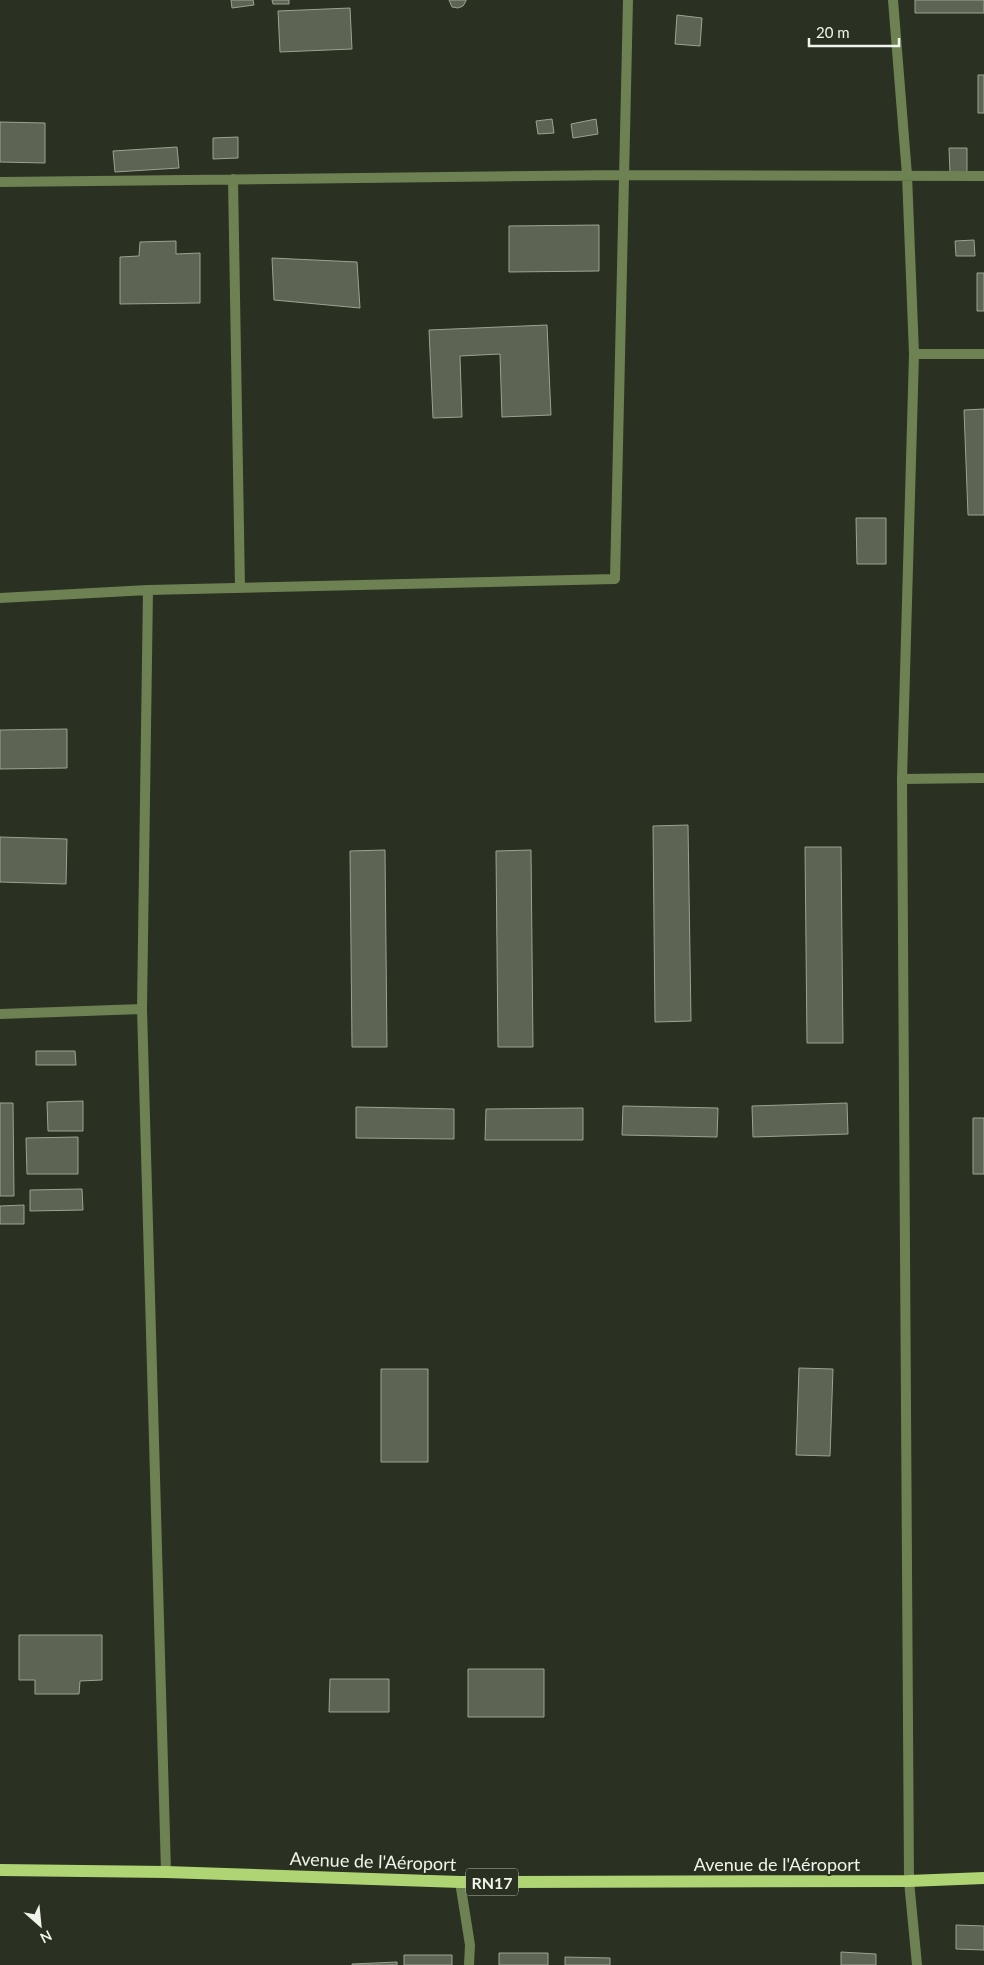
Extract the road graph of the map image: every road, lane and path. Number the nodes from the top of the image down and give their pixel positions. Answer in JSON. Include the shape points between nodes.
{"nodes":[{"id":1,"x":628,"y":0,"type":"edge"},
{"id":2,"x":893,"y":0,"type":"edge"},
{"id":3,"x":624,"y":175,"type":"junction"},
{"id":4,"x":907,"y":175,"type":"junction"},
{"id":5,"x":984,"y":176,"type":"edge"},
{"id":6,"x":233,"y":179,"type":"junction"},
{"id":7,"x":0,"y":182,"type":"edge"},
{"id":8,"x":914,"y":354,"type":"junction"},
{"id":9,"x":984,"y":354,"type":"edge"},
{"id":10,"x":240,"y":588,"type":"junction"},
{"id":11,"x":148,"y":590,"type":"junction"},
{"id":12,"x":0,"y":598,"type":"edge"},
{"id":13,"x":984,"y":778,"type":"edge"},
{"id":14,"x":902,"y":779,"type":"junction"},
{"id":15,"x":142,"y":1009,"type":"junction"},
{"id":16,"x":0,"y":1014,"type":"edge"},
{"id":17,"x":0,"y":1870,"type":"edge"},
{"id":18,"x":166,"y":1872,"type":"junction"},
{"id":19,"x":984,"y":1878,"type":"edge"},
{"id":20,"x":909,"y":1881,"type":"junction"},
{"id":21,"x":460,"y":1882,"type":"junction"},
{"id":22,"x":470,"y":1965,"type":"edge"},
{"id":23,"x":917,"y":1965,"type":"edge"}],
"edges":[{"from":1,"to":3,"type":"street"},
{"from":2,"to":4,"type":"street"},
{"from":3,"to":4,"type":"street"},
{"from":3,"to":6,"type":"street"},
{"from":3,"to":10,"type":"street","via":[[615,579]]},
{"from":4,"to":5,"type":"street"},
{"from":4,"to":8,"type":"street"},
{"from":6,"to":7,"type":"street"},
{"from":6,"to":10,"type":"street"},
{"from":8,"to":9,"type":"street"},
{"from":8,"to":14,"type":"street"},
{"from":10,"to":11,"type":"street"},
{"from":11,"to":12,"type":"street"},
{"from":11,"to":15,"type":"street"},
{"from":13,"to":14,"type":"street"},
{"from":14,"to":20,"type":"street"},
{"from":15,"to":16,"type":"street"},
{"from":15,"to":18,"type":"street"},
{"from":17,"to":18,"type":"main road","name":"Avenue de l'Aéroport","number":"RN17"},
{"from":18,"to":21,"type":"main road","name":"Avenue de l'Aéroport","number":"RN17"},
{"from":19,"to":20,"type":"main road","name":"Avenue de l'Aéroport","number":"RN17"},
{"from":20,"to":21,"type":"main road","name":"Avenue de l'Aéroport","number":"RN17"},
{"from":20,"to":23,"type":"street"},
{"from":21,"to":22,"type":"street"}]}
